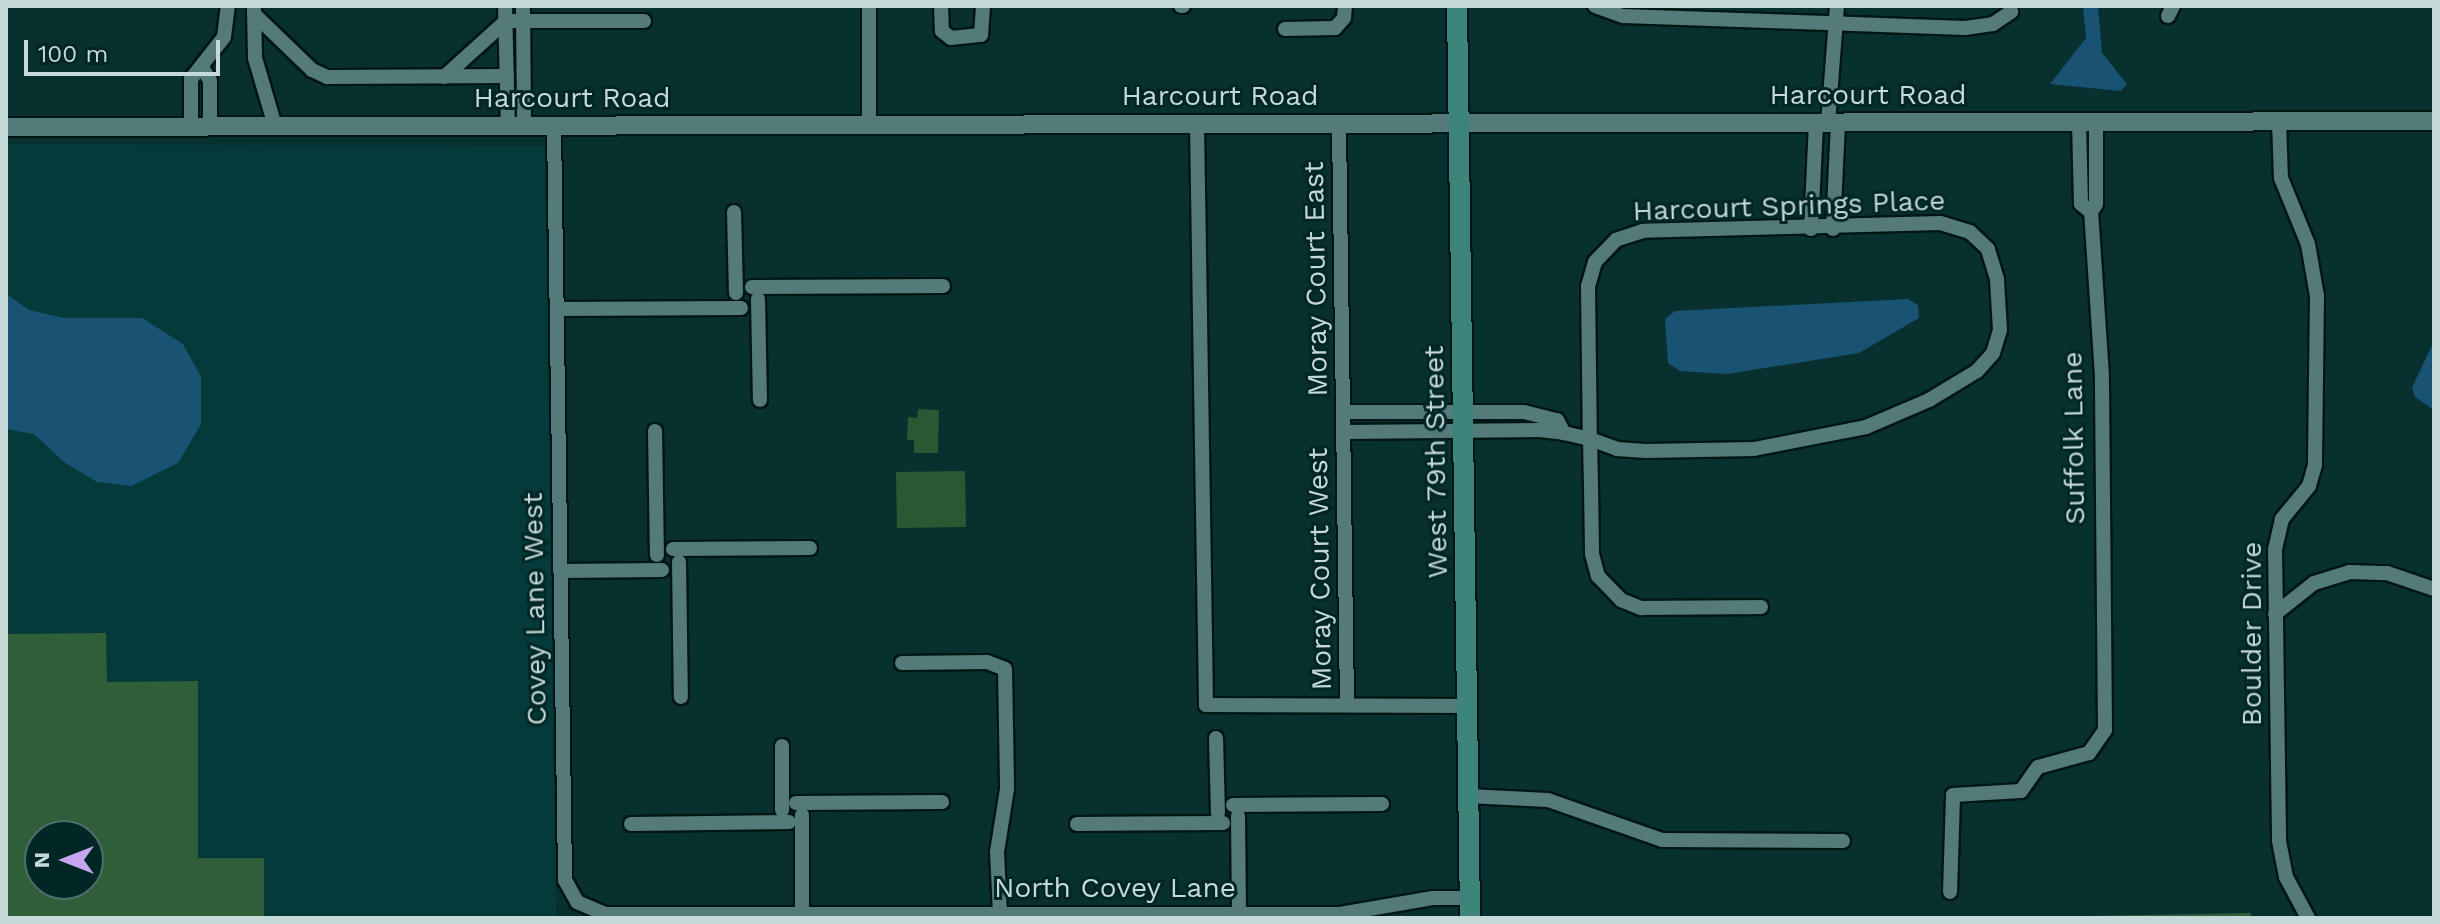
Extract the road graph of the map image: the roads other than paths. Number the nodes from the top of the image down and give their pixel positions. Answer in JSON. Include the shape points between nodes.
{"nodes":[{"id":1,"x":228,"y":6,"type":"edge"},
{"id":2,"x":869,"y":6,"type":"edge"},
{"id":3,"x":941,"y":6,"type":"edge"},
{"id":4,"x":983,"y":6,"type":"edge"},
{"id":5,"x":1345,"y":6,"type":"edge"},
{"id":6,"x":1457,"y":6,"type":"edge"},
{"id":7,"x":1595,"y":6,"type":"edge"},
{"id":8,"x":1837,"y":6,"type":"edge"},
{"id":9,"x":254,"y":10,"type":"edge"},
{"id":10,"x":2011,"y":12,"type":"dead end"},
{"id":11,"x":523,"y":13,"type":"edge"},
{"id":12,"x":506,"y":14,"type":"edge"},
{"id":13,"x":644,"y":21,"type":"dead end"},
{"id":14,"x":1836,"y":23,"type":"junction"},
{"id":15,"x":1285,"y":29,"type":"dead end"},
{"id":16,"x":507,"y":76,"type":"junction"},
{"id":17,"x":444,"y":77,"type":"junction"},
{"id":18,"x":2434,"y":121,"type":"edge"},
{"id":19,"x":2088,"y":122,"type":"junction"},
{"id":20,"x":2279,"y":122,"type":"junction"},
{"id":21,"x":1827,"y":123,"type":"junction"},
{"id":22,"x":1197,"y":124,"type":"junction"},
{"id":23,"x":1339,"y":124,"type":"junction"},
{"id":24,"x":1459,"y":124,"type":"junction"},
{"id":25,"x":869,"y":125,"type":"junction"},
{"id":26,"x":200,"y":126,"type":"junction"},
{"id":27,"x":275,"y":126,"type":"junction"},
{"id":28,"x":516,"y":126,"type":"junction"},
{"id":29,"x":554,"y":126,"type":"junction"},
{"id":30,"x":6,"y":127,"type":"edge"},
{"id":31,"x":734,"y":212,"type":"dead end"},
{"id":32,"x":1811,"y":229,"type":"junction"},
{"id":33,"x":1833,"y":229,"type":"junction"},
{"id":34,"x":943,"y":286,"type":"dead end"},
{"id":35,"x":736,"y":293,"type":"junction"},
{"id":36,"x":755,"y":293,"type":"junction"},
{"id":37,"x":741,"y":308,"type":"junction"},
{"id":38,"x":557,"y":309,"type":"junction"},
{"id":39,"x":760,"y":400,"type":"dead end"},
{"id":40,"x":1345,"y":412,"type":"junction"},
{"id":41,"x":1463,"y":421,"type":"junction"},
{"id":42,"x":655,"y":431,"type":"dead end"},
{"id":43,"x":1345,"y":432,"type":"junction"},
{"id":44,"x":1590,"y":439,"type":"junction"},
{"id":45,"x":810,"y":548,"type":"dead end"},
{"id":46,"x":657,"y":555,"type":"junction"},
{"id":47,"x":676,"y":556,"type":"junction"},
{"id":48,"x":662,"y":570,"type":"junction"},
{"id":49,"x":560,"y":571,"type":"junction"},
{"id":50,"x":2434,"y":589,"type":"edge"},
{"id":51,"x":1761,"y":607,"type":"dead end"},
{"id":52,"x":2275,"y":614,"type":"junction"},
{"id":53,"x":902,"y":663,"type":"dead end"},
{"id":54,"x":681,"y":697,"type":"dead end"},
{"id":55,"x":1347,"y":705,"type":"junction"},
{"id":56,"x":1467,"y":706,"type":"junction"},
{"id":57,"x":1216,"y":738,"type":"dead end"},
{"id":58,"x":782,"y":746,"type":"dead end"},
{"id":59,"x":1468,"y":796,"type":"junction"},
{"id":60,"x":942,"y":802,"type":"dead end"},
{"id":61,"x":1382,"y":804,"type":"dead end"},
{"id":62,"x":1236,"y":810,"type":"junction"},
{"id":63,"x":792,"y":813,"type":"junction"},
{"id":64,"x":1221,"y":818,"type":"junction"},
{"id":65,"x":631,"y":824,"type":"dead end"},
{"id":66,"x":1077,"y":824,"type":"dead end"},
{"id":67,"x":1843,"y":841,"type":"dead end"},
{"id":68,"x":1950,"y":892,"type":"dead end"},
{"id":69,"x":1470,"y":908,"type":"edge"},
{"id":70,"x":760,"y":914,"type":"joint"},
{"id":71,"x":802,"y":914,"type":"junction"},
{"id":72,"x":1000,"y":914,"type":"junction"},
{"id":73,"x":1239,"y":914,"type":"junction"},
{"id":74,"x":2308,"y":918,"type":"edge"}],
"edges":[{"from":1,"to":26,"type":"street","via":[[224,37],[191,79]]},
{"from":2,"to":25,"type":"street"},
{"from":3,"to":4,"type":"street","via":[[942,31],[951,38],[981,35]]},
{"from":5,"to":15,"type":"street","via":[[1345,16],[1335,28]]},
{"from":6,"to":24,"type":"main road","name":"West 79th Street"},
{"from":7,"to":14,"type":"street","via":[[1623,16]]},
{"from":8,"to":14,"type":"street"},
{"from":9,"to":17,"type":"street","via":[[325,76]]},
{"from":9,"to":27,"type":"street","via":[[255,58]]},
{"from":10,"to":14,"type":"street","via":[[1999,21],[1972,27]]},
{"from":11,"to":12,"type":"street"},
{"from":11,"to":13,"type":"street"},
{"from":11,"to":28,"type":"street"},
{"from":12,"to":16,"type":"street"},
{"from":12,"to":17,"type":"street"},
{"from":14,"to":21,"type":"street"},
{"from":16,"to":17,"type":"street"},
{"from":16,"to":28,"type":"street"},
{"from":18,"to":20,"type":"street","name":"Harcourt Road"},
{"from":19,"to":20,"type":"street","name":"Harcourt Road"},
{"from":19,"to":21,"type":"street","name":"Harcourt Road"},
{"from":19,"to":68,"type":"street","name":"Suffolk Lane","via":[[2081,204],[2091,212],[2102,376],[2105,730],[2089,753],[2043,764],[2021,791],[1953,795]]},
{"from":20,"to":52,"type":"street","name":"Boulder Drive","via":[[2281,178],[2312,256],[2317,296],[2315,465],[2309,486],[2276,534]]},
{"from":21,"to":24,"type":"street","name":"Harcourt Road"},
{"from":21,"to":32,"type":"street"},
{"from":21,"to":33,"type":"street"},
{"from":22,"to":23,"type":"street","name":"Harcourt Road"},
{"from":22,"to":25,"type":"street","name":"Harcourt Road"},
{"from":22,"to":55,"type":"street","via":[[1206,705]]},
{"from":23,"to":24,"type":"street","name":"Harcourt Road"},
{"from":23,"to":40,"type":"street","name":"Moray Court East"},
{"from":24,"to":41,"type":"main road","name":"West 79th Street"},
{"from":25,"to":29,"type":"street","name":"Harcourt Road"},
{"from":26,"to":27,"type":"street","name":"Harcourt Road"},
{"from":26,"to":30,"type":"street","name":"Harcourt Road"},
{"from":27,"to":28,"type":"street","name":"Harcourt Road"},
{"from":28,"to":29,"type":"street","name":"Harcourt Road"},
{"from":29,"to":38,"type":"street","name":"Covey Lane West"},
{"from":31,"to":35,"type":"street"},
{"from":32,"to":33,"type":"street","name":"Harcourt Springs Place"},
{"from":32,"to":44,"type":"street","name":"Harcourt Springs Place","via":[[1643,231],[1605,249],[1588,286]]},
{"from":33,"to":44,"type":"street","name":"Harcourt Springs Place","via":[[1952,224],[1984,244],[1997,279],[2000,330],[1988,361],[1890,419],[1830,436],[1745,449],[1631,451]]},
{"from":34,"to":36,"type":"street"},
{"from":35,"to":36,"type":"street"},
{"from":35,"to":37,"type":"street"},
{"from":36,"to":37,"type":"street","via":[[752,308]]},
{"from":36,"to":39,"type":"street"},
{"from":37,"to":38,"type":"street"},
{"from":38,"to":49,"type":"street","name":"Covey Lane West"},
{"from":40,"to":41,"type":"street"},
{"from":40,"to":43,"type":"street","name":"Moray Court East"},
{"from":41,"to":43,"type":"street"},
{"from":41,"to":44,"type":"street","name":"Harcourt Springs Place","via":[[1541,414],[1557,420],[1564,433]]},
{"from":41,"to":56,"type":"main road","name":"West 79th Street"},
{"from":42,"to":46,"type":"street"},
{"from":43,"to":55,"type":"street","name":"Moray Court West"},
{"from":44,"to":51,"type":"street","via":[[1592,554],[1605,586],[1641,608]]},
{"from":45,"to":47,"type":"street"},
{"from":46,"to":47,"type":"street"},
{"from":46,"to":48,"type":"street"},
{"from":47,"to":48,"type":"street","via":[[672,571]]},
{"from":47,"to":54,"type":"street"},
{"from":48,"to":49,"type":"street"},
{"from":49,"to":70,"type":"street","name":"Covey Lane West","via":[[565,880],[573,897],[588,910],[605,914]]},
{"from":50,"to":52,"type":"street","via":[[2387,573],[2349,572],[2314,583]]},
{"from":52,"to":74,"type":"street","name":"Boulder Drive","via":[[2279,841],[2286,877]]},
{"from":53,"to":72,"type":"street","via":[[999,663],[1005,669],[1007,789],[997,852]]},
{"from":55,"to":56,"type":"street"},
{"from":56,"to":59,"type":"main road","name":"West 79th Street"},
{"from":57,"to":64,"type":"street"},
{"from":58,"to":63,"type":"street"},
{"from":59,"to":67,"type":"street","via":[[1548,800],[1662,840]]},
{"from":59,"to":69,"type":"main road","name":"West 79th Street"},
{"from":60,"to":63,"type":"street"},
{"from":61,"to":62,"type":"street"},
{"from":62,"to":64,"type":"street","via":[[1223,805]]},
{"from":62,"to":73,"type":"street"},
{"from":63,"to":65,"type":"street"},
{"from":63,"to":71,"type":"street"},
{"from":64,"to":66,"type":"street"},
{"from":69,"to":73,"type":"street","name":"North Covey Lane","via":[[1423,900],[1351,913]]},
{"from":70,"to":71,"type":"street","name":"North Covey Lane"},
{"from":71,"to":72,"type":"street","name":"North Covey Lane"},
{"from":72,"to":73,"type":"street","name":"North Covey Lane"}]}
